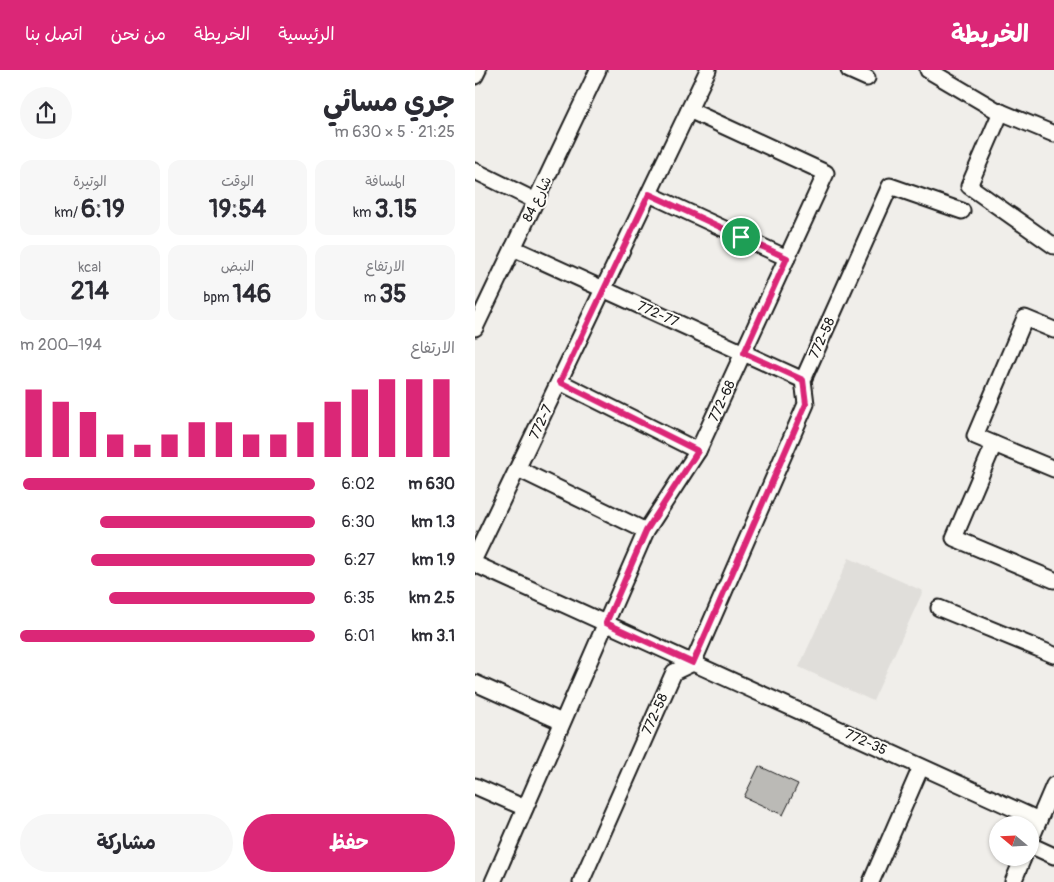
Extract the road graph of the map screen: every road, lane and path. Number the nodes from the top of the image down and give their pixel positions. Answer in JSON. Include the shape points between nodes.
{"nodes":[{"id":1,"x":478,"y":70,"type":"edge"},
{"id":2,"x":598,"y":70,"type":"edge"},
{"id":3,"x":708,"y":70,"type":"edge"},
{"id":4,"x":849,"y":70,"type":"edge"},
{"id":5,"x":928,"y":70,"type":"edge"},
{"id":6,"x":475,"y":76,"type":"edge"},
{"id":7,"x":867,"y":78,"type":"dead end"},
{"id":8,"x":689,"y":110,"type":"junction"},
{"id":9,"x":1001,"y":112,"type":"junction"},
{"id":10,"x":1054,"y":134,"type":"edge"},
{"id":11,"x":475,"y":171,"type":"edge"},
{"id":12,"x":649,"y":194,"type":"junction"},
{"id":13,"x":535,"y":201,"type":"junction"},
{"id":14,"x":962,"y":211,"type":"dead end"},
{"id":15,"x":1054,"y":246,"type":"edge"},
{"id":16,"x":513,"y":248,"type":"junction"},
{"id":17,"x":787,"y":258,"type":"junction"},
{"id":18,"x":604,"y":290,"type":"junction"},
{"id":19,"x":475,"y":328,"type":"edge"},
{"id":20,"x":1054,"y":330,"type":"edge"},
{"id":21,"x":744,"y":353,"type":"junction"},
{"id":22,"x":803,"y":380,"type":"junction"},
{"id":23,"x":560,"y":382,"type":"junction"},
{"id":24,"x":994,"y":444,"type":"junction"},
{"id":25,"x":698,"y":451,"type":"junction"},
{"id":26,"x":518,"y":469,"type":"junction"},
{"id":27,"x":1054,"y":469,"type":"edge"},
{"id":28,"x":646,"y":531,"type":"junction"},
{"id":29,"x":475,"y":557,"type":"edge"},
{"id":30,"x":475,"y":564,"type":"edge"},
{"id":31,"x":1054,"y":580,"type":"edge"},
{"id":32,"x":939,"y":608,"type":"dead end"},
{"id":33,"x":606,"y":623,"type":"junction"},
{"id":34,"x":1054,"y":655,"type":"edge"},
{"id":35,"x":693,"y":663,"type":"junction"},
{"id":36,"x":475,"y":683,"type":"edge"},
{"id":37,"x":562,"y":722,"type":"junction"},
{"id":38,"x":921,"y":767,"type":"junction"},
{"id":39,"x":1054,"y":785,"type":"edge"},
{"id":40,"x":475,"y":786,"type":"edge"},
{"id":41,"x":525,"y":808,"type":"junction"},
{"id":42,"x":1030,"y":816,"type":"edge"},
{"id":43,"x":1039,"y":820,"type":"edge"},
{"id":44,"x":1039,"y":849,"type":"edge"},
{"id":45,"x":1054,"y":856,"type":"edge"},
{"id":46,"x":1020,"y":866,"type":"edge"},
{"id":47,"x":493,"y":882,"type":"edge"},
{"id":48,"x":581,"y":882,"type":"edge"},
{"id":49,"x":871,"y":882,"type":"edge"},
{"id":50,"x":1013,"y":882,"type":"edge"}],
"edges":[{"from":1,"to":6,"type":"street"},
{"from":2,"to":13,"type":"street","name":"شارع 84"},
{"from":3,"to":8,"type":"street","name":"772-7"},
{"from":4,"to":7,"type":"street"},
{"from":5,"to":9,"type":"street"},
{"from":8,"to":12,"type":"street","name":"772-7"},
{"from":8,"to":17,"type":"street","name":"772-68","via":[[826,173]]},
{"from":9,"to":10,"type":"street"},
{"from":9,"to":15,"type":"street","via":[[969,186]]},
{"from":11,"to":13,"type":"street"},
{"from":12,"to":17,"type":"street"},
{"from":12,"to":18,"type":"street","name":"772-7"},
{"from":13,"to":16,"type":"street","name":"شارع 84"},
{"from":14,"to":22,"type":"street","name":"772-58","via":[[890,186]]},
{"from":16,"to":18,"type":"street","name":"772-77"},
{"from":16,"to":19,"type":"street","name":"شارع 84"},
{"from":17,"to":21,"type":"street","name":"772-68"},
{"from":18,"to":21,"type":"street","name":"772-77"},
{"from":18,"to":23,"type":"street","name":"772-7"},
{"from":20,"to":24,"type":"street","via":[[1025,318],[975,436]]},
{"from":21,"to":22,"type":"street","name":"772-77"},
{"from":21,"to":25,"type":"street","name":"772-68"},
{"from":22,"to":35,"type":"street","via":[[806,404]]},
{"from":23,"to":25,"type":"street"},
{"from":23,"to":26,"type":"street","name":"772-7"},
{"from":24,"to":27,"type":"street"},
{"from":24,"to":31,"type":"street","via":[[954,538]]},
{"from":25,"to":28,"type":"street","name":"772-68"},
{"from":26,"to":28,"type":"street"},
{"from":26,"to":29,"type":"street","name":"772-7"},
{"from":28,"to":33,"type":"street","name":"772-68"},
{"from":30,"to":33,"type":"street","name":"772-35"},
{"from":32,"to":34,"type":"street"},
{"from":33,"to":35,"type":"street","name":"772-35"},
{"from":33,"to":37,"type":"street","name":"772-68"},
{"from":35,"to":38,"type":"street","name":"772-35"},
{"from":35,"to":48,"type":"street","name":"772-58","via":[[674,672]]},
{"from":36,"to":37,"type":"street"},
{"from":37,"to":41,"type":"street","name":"772-68"},
{"from":38,"to":42,"type":"street","name":"772-35"},
{"from":38,"to":49,"type":"street"},
{"from":39,"to":43,"type":"street"},
{"from":40,"to":41,"type":"street"},
{"from":41,"to":47,"type":"street","name":"772-68"},
{"from":44,"to":45,"type":"street"},
{"from":46,"to":50,"type":"street"}]}
